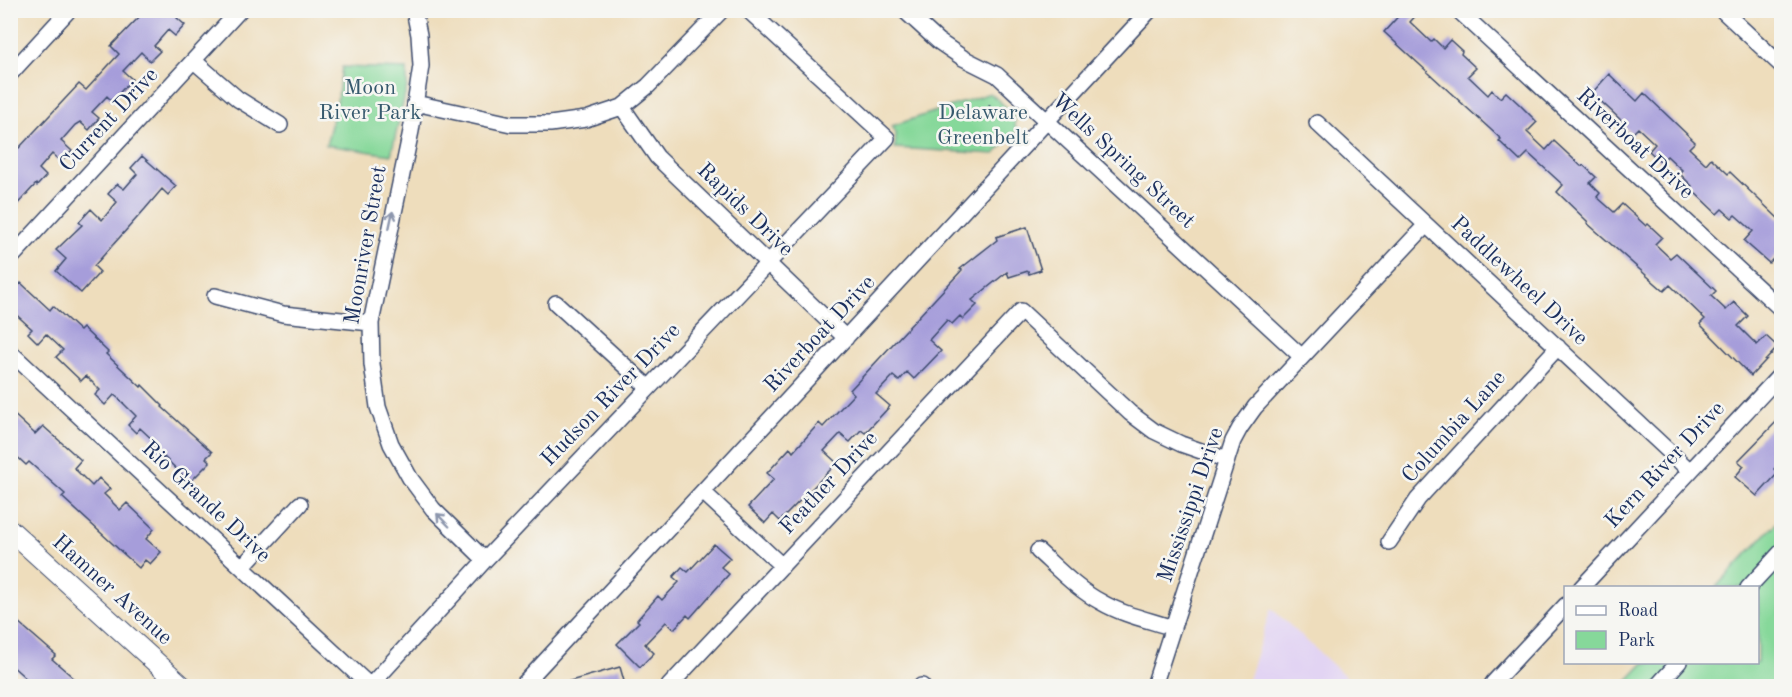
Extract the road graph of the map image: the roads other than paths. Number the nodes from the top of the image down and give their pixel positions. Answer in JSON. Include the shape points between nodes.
{"nodes":[{"id":1,"x":69,"y":10,"type":"edge"},
{"id":2,"x":240,"y":10,"type":"edge"},
{"id":3,"x":414,"y":10,"type":"edge"},
{"id":4,"x":722,"y":10,"type":"edge"},
{"id":5,"x":748,"y":10,"type":"edge"},
{"id":6,"x":1150,"y":10,"type":"edge"},
{"id":7,"x":1458,"y":10,"type":"edge"},
{"id":8,"x":1722,"y":10,"type":"edge"},
{"id":9,"x":906,"y":11,"type":"edge"},
{"id":10,"x":194,"y":61,"type":"junction"},
{"id":11,"x":1782,"y":66,"type":"edge"},
{"id":12,"x":10,"y":74,"type":"edge"},
{"id":13,"x":415,"y":103,"type":"junction"},
{"id":14,"x":622,"y":107,"type":"junction"},
{"id":15,"x":1048,"y":122,"type":"junction"},
{"id":16,"x":1317,"y":123,"type":"dead end"},
{"id":17,"x":280,"y":125,"type":"dead end"},
{"id":18,"x":1426,"y":225,"type":"junction"},
{"id":19,"x":10,"y":260,"type":"edge"},
{"id":20,"x":767,"y":263,"type":"junction"},
{"id":21,"x":215,"y":296,"type":"dead end"},
{"id":22,"x":556,"y":303,"type":"dead end"},
{"id":23,"x":1782,"y":310,"type":"edge"},
{"id":24,"x":371,"y":323,"type":"junction"},
{"id":25,"x":846,"y":338,"type":"junction"},
{"id":26,"x":1558,"y":347,"type":"junction"},
{"id":27,"x":10,"y":352,"type":"edge"},
{"id":28,"x":1302,"y":357,"type":"junction"},
{"id":29,"x":1782,"y":373,"type":"edge"},
{"id":30,"x":649,"y":388,"type":"junction"},
{"id":31,"x":1227,"y":460,"type":"junction"},
{"id":32,"x":1690,"y":471,"type":"junction"},
{"id":33,"x":703,"y":492,"type":"junction"},
{"id":34,"x":300,"y":504,"type":"dead end"},
{"id":35,"x":10,"y":530,"type":"edge"},
{"id":36,"x":1389,"y":542,"type":"dead end"},
{"id":37,"x":1038,"y":551,"type":"dead end"},
{"id":38,"x":1782,"y":551,"type":"edge"},
{"id":39,"x":485,"y":560,"type":"junction"},
{"id":40,"x":782,"y":566,"type":"junction"},
{"id":41,"x":242,"y":567,"type":"junction"},
{"id":42,"x":1583,"y":586,"type":"edge"},
{"id":43,"x":1750,"y":586,"type":"edge"},
{"id":44,"x":1564,"y":607,"type":"edge"},
{"id":45,"x":1173,"y":628,"type":"junction"},
{"id":46,"x":1678,"y":664,"type":"edge"},
{"id":47,"x":1493,"y":683,"type":"dead end"},
{"id":48,"x":370,"y":686,"type":"edge"},
{"id":49,"x":182,"y":687,"type":"edge"},
{"id":50,"x":522,"y":687,"type":"edge"},
{"id":51,"x":669,"y":687,"type":"edge"},
{"id":52,"x":1154,"y":687,"type":"edge"},
{"id":53,"x":1657,"y":687,"type":"edge"}],
"edges":[{"from":1,"to":12,"type":"street"},
{"from":2,"to":10,"type":"street","name":"Current Drive"},
{"from":3,"to":13,"type":"street","name":"Moonriver Street","via":[[421,66]]},
{"from":4,"to":14,"type":"street","via":[[648,86]]},
{"from":5,"to":20,"type":"street","name":"Hudson River Drive","via":[[887,138]]},
{"from":6,"to":15,"type":"street","name":"Riverboat Drive"},
{"from":7,"to":23,"type":"street","name":"Riverboat Drive"},
{"from":8,"to":11,"type":"street"},
{"from":9,"to":15,"type":"street","name":"Wells Spring Street","via":[[963,58],[997,75]]},
{"from":10,"to":17,"type":"street","via":[[238,99]]},
{"from":10,"to":19,"type":"street","name":"Current Drive"},
{"from":13,"to":14,"type":"street","via":[[511,124],[586,119]]},
{"from":24,"to":13,"type":"street","name":"Moonriver Street","one_way":true},
{"from":14,"to":20,"type":"street","name":"Rapids Drive","via":[[657,156]]},
{"from":15,"to":25,"type":"street","name":"Riverboat Drive"},
{"from":15,"to":28,"type":"street","name":"Wells Spring Street"},
{"from":16,"to":18,"type":"street","name":"Paddlewheel Drive"},
{"from":18,"to":26,"type":"street","name":"Paddlewheel Drive"},
{"from":18,"to":28,"type":"street","name":"Mississippi Drive"},
{"from":20,"to":25,"type":"street","name":"Rapids Drive"},
{"from":20,"to":30,"type":"street","name":"Hudson River Drive"},
{"from":21,"to":24,"type":"street","via":[[283,315]]},
{"from":22,"to":30,"type":"street"},
{"from":39,"to":24,"type":"street","name":"Moonriver Street","one_way":true,"via":[[433,509],[391,444],[378,407]]},
{"from":25,"to":33,"type":"street","name":"Riverboat Drive"},
{"from":26,"to":32,"type":"street","name":"Paddlewheel Drive"},
{"from":26,"to":36,"type":"street","name":"Columbia Lane","via":[[1418,499]]},
{"from":27,"to":41,"type":"street","name":"Rio Grande Drive"},
{"from":28,"to":31,"type":"street","name":"Mississippi Drive","via":[[1250,414],[1233,441]]},
{"from":29,"to":32,"type":"street","name":"Kern River Drive"},
{"from":30,"to":39,"type":"street","name":"Hudson River Drive"},
{"from":31,"to":40,"type":"street","name":"Feather Drive","via":[[1181,444],[1130,413],[1021,311]]},
{"from":31,"to":45,"type":"street","name":"Mississippi Drive"},
{"from":32,"to":42,"type":"street","name":"Kern River Drive"},
{"from":33,"to":40,"type":"street"},
{"from":33,"to":50,"type":"street","name":"Riverboat Drive"},
{"from":34,"to":41,"type":"street"},
{"from":35,"to":49,"type":"main road","name":"Hamner Avenue"},
{"from":37,"to":45,"type":"street","via":[[1100,602]]},
{"from":38,"to":43,"type":"street"},
{"from":39,"to":48,"type":"street","name":"Hudson River Drive"},
{"from":40,"to":51,"type":"street","name":"Feather Drive"},
{"from":41,"to":48,"type":"street","name":"Rio Grande Drive"},
{"from":44,"to":47,"type":"street"},
{"from":45,"to":52,"type":"street","name":"Mississippi Drive"},
{"from":46,"to":53,"type":"street"}]}
